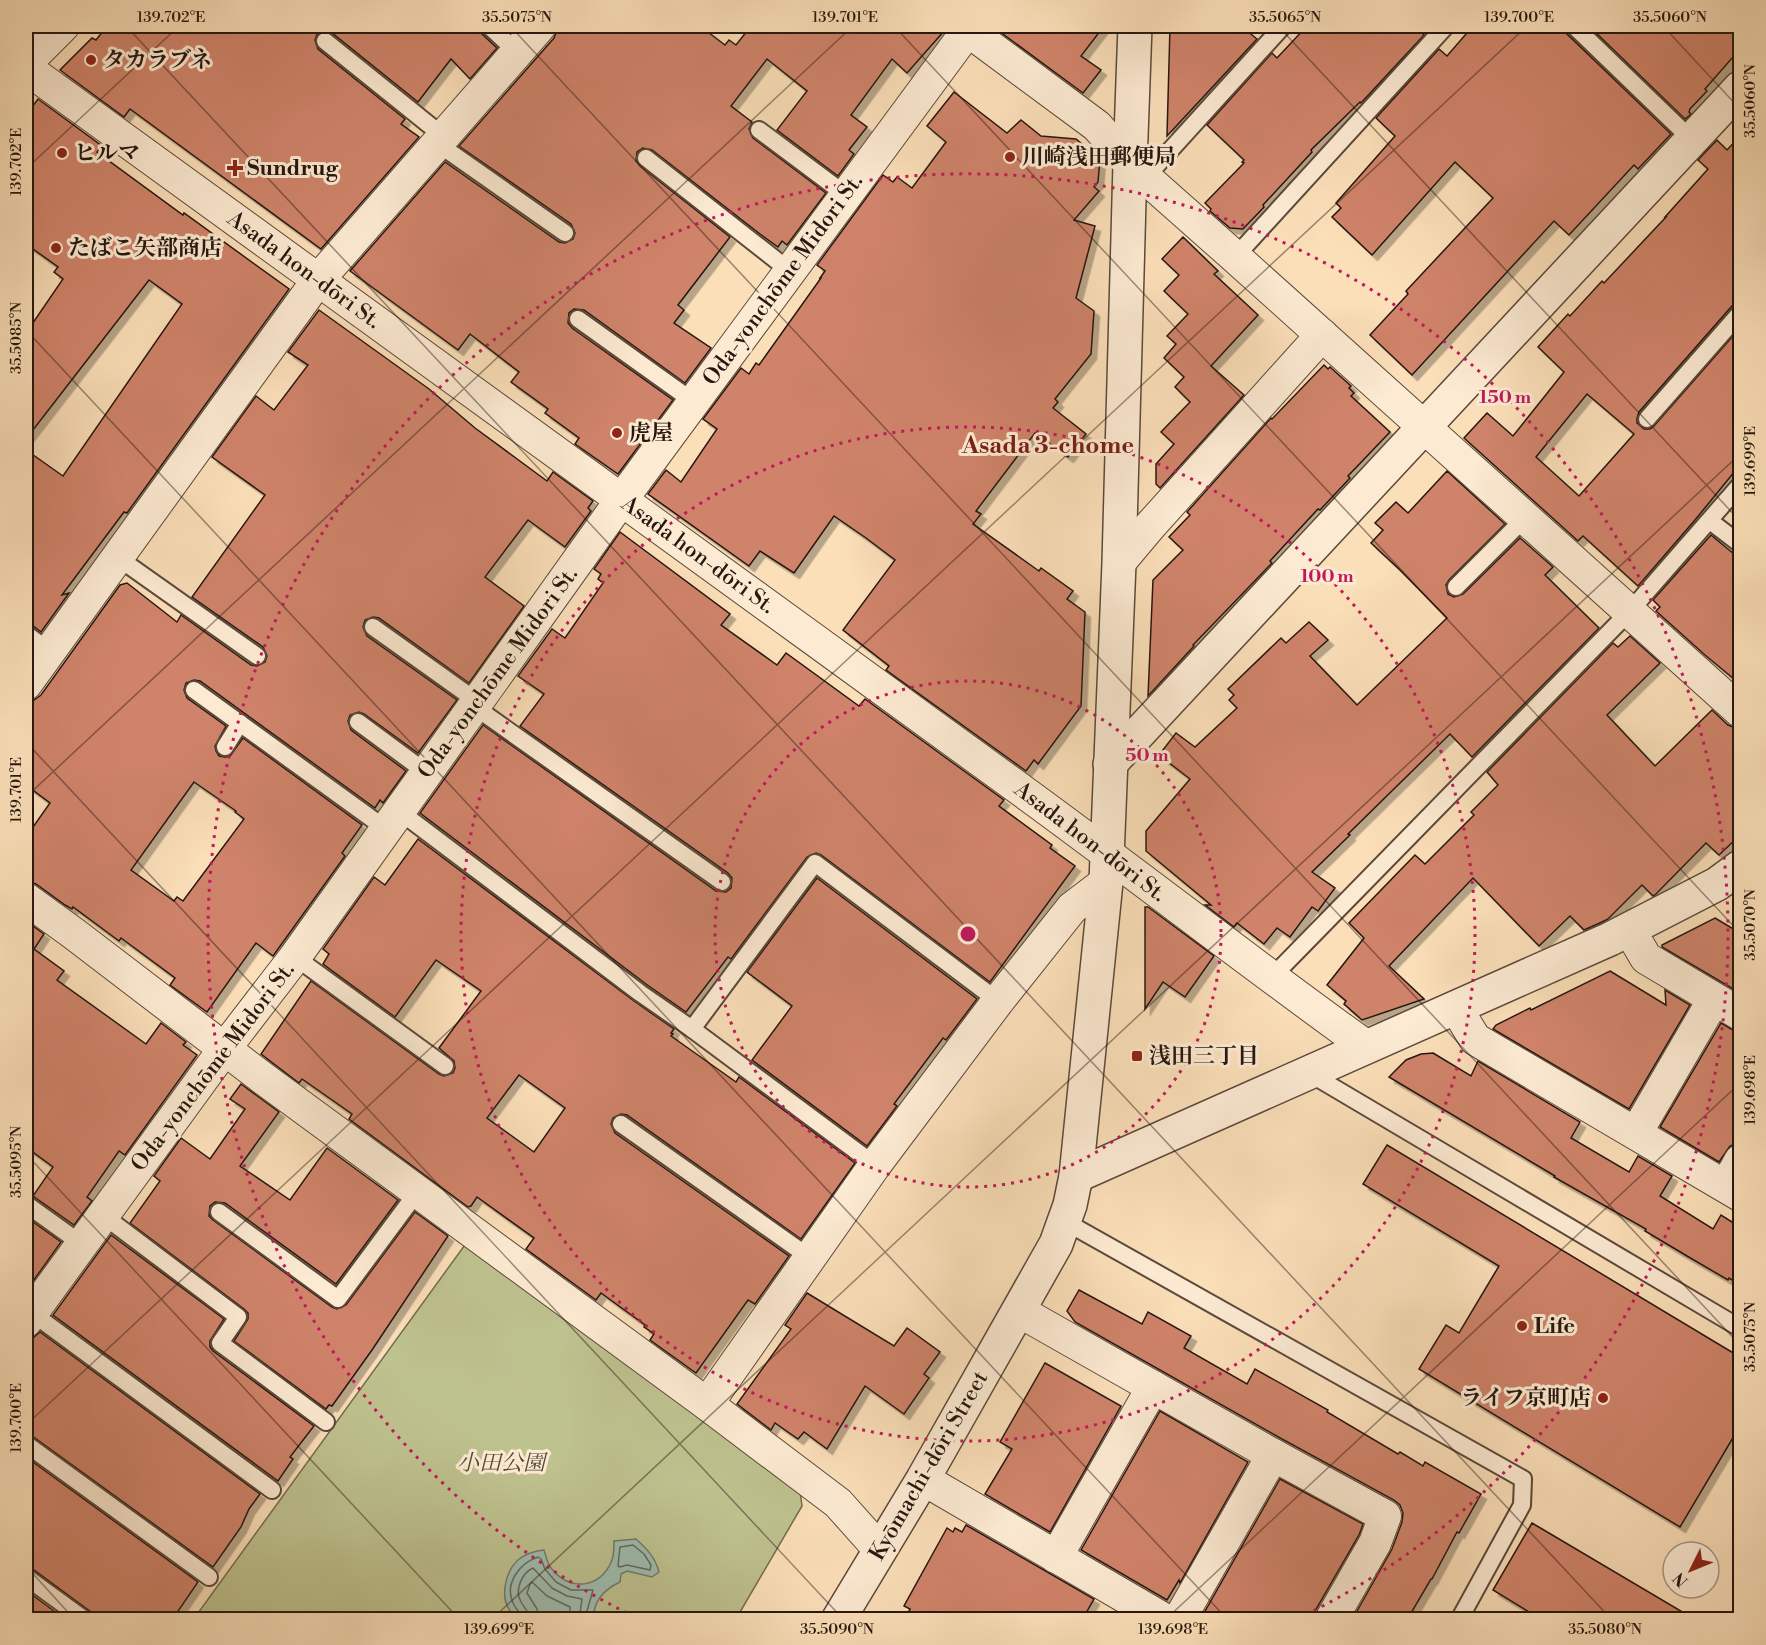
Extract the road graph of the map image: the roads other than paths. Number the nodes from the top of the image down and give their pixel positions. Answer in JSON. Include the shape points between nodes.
{"nodes":[{"id":1,"x":63,"y":26,"type":"edge"},
{"id":2,"x":489,"y":26,"type":"edge"},
{"id":3,"x":540,"y":26,"type":"edge"},
{"id":4,"x":1136,"y":26,"type":"edge"},
{"id":5,"x":1283,"y":26,"type":"edge"},
{"id":6,"x":1446,"y":26,"type":"edge"},
{"id":7,"x":1574,"y":26,"type":"edge"},
{"id":8,"x":966,"y":27,"type":"edge"},
{"id":9,"x":324,"y":41,"type":"dead end"},
{"id":10,"x":517,"y":52,"type":"junction"},
{"id":11,"x":26,"y":63,"type":"edge"},
{"id":12,"x":26,"y":68,"type":"edge"},
{"id":13,"x":1740,"y":88,"type":"edge"},
{"id":14,"x":759,"y":130,"type":"dead end"},
{"id":15,"x":440,"y":140,"type":"junction"},
{"id":16,"x":1692,"y":140,"type":"junction"},
{"id":17,"x":646,"y":158,"type":"dead end"},
{"id":18,"x":1137,"y":171,"type":"junction"},
{"id":19,"x":846,"y":195,"type":"junction"},
{"id":20,"x":565,"y":233,"type":"dead end"},
{"id":21,"x":1235,"y":257,"type":"junction"},
{"id":22,"x":790,"y":271,"type":"junction"},
{"id":23,"x":318,"y":280,"type":"junction"},
{"id":24,"x":1740,"y":313,"type":"edge"},
{"id":25,"x":578,"y":320,"type":"dead end"},
{"id":26,"x":1322,"y":336,"type":"junction"},
{"id":27,"x":694,"y":402,"type":"junction"},
{"id":28,"x":1647,"y":419,"type":"dead end"},
{"id":29,"x":1424,"y":427,"type":"junction"},
{"id":30,"x":1739,"y":488,"type":"edge"},
{"id":31,"x":622,"y":500,"type":"junction"},
{"id":32,"x":1525,"y":518,"type":"junction"},
{"id":33,"x":1710,"y":520,"type":"junction"},
{"id":34,"x":1740,"y":544,"type":"edge"},
{"id":35,"x":117,"y":557,"type":"junction"},
{"id":36,"x":1119,"y":563,"type":"junction"},
{"id":37,"x":1456,"y":587,"type":"dead end"},
{"id":38,"x":1629,"y":611,"type":"junction"},
{"id":39,"x":373,"y":627,"type":"dead end"},
{"id":40,"x":37,"y":642,"type":"edge"},
{"id":41,"x":257,"y":656,"type":"dead end"},
{"id":42,"x":26,"y":684,"type":"edge"},
{"id":43,"x":194,"y":690,"type":"dead end"},
{"id":44,"x":476,"y":705,"type":"junction"},
{"id":45,"x":1740,"y":711,"type":"edge"},
{"id":46,"x":358,"y":722,"type":"dead end"},
{"id":47,"x":240,"y":723,"type":"junction"},
{"id":48,"x":225,"y":747,"type":"dead end"},
{"id":49,"x":1110,"y":764,"type":"junction"},
{"id":50,"x":426,"y":773,"type":"junction"},
{"id":51,"x":392,"y":820,"type":"junction"},
{"id":52,"x":1740,"y":867,"type":"edge"},
{"id":53,"x":1107,"y":868,"type":"junction"},
{"id":54,"x":722,"y":882,"type":"dead end"},
{"id":55,"x":26,"y":899,"type":"edge"},
{"id":56,"x":1629,"y":929,"type":"junction"},
{"id":57,"x":295,"y":957,"type":"junction"},
{"id":58,"x":1271,"y":978,"type":"junction"},
{"id":59,"x":998,"y":1001,"type":"junction"},
{"id":60,"x":1727,"y":1007,"type":"edge"},
{"id":61,"x":1456,"y":1008,"type":"junction"},
{"id":62,"x":692,"y":1029,"type":"junction"},
{"id":63,"x":1367,"y":1047,"type":"junction"},
{"id":64,"x":225,"y":1048,"type":"junction"},
{"id":65,"x":445,"y":1066,"type":"dead end"},
{"id":66,"x":1309,"y":1073,"type":"junction"},
{"id":67,"x":621,"y":1124,"type":"dead end"},
{"id":68,"x":1636,"y":1133,"type":"junction"},
{"id":69,"x":875,"y":1165,"type":"junction"},
{"id":70,"x":1076,"y":1176,"type":"junction"},
{"id":71,"x":1736,"y":1181,"type":"edge"},
{"id":72,"x":418,"y":1191,"type":"junction"},
{"id":73,"x":26,"y":1204,"type":"edge"},
{"id":74,"x":219,"y":1212,"type":"dead end"},
{"id":75,"x":104,"y":1216,"type":"junction"},
{"id":76,"x":1064,"y":1221,"type":"junction"},
{"id":77,"x":82,"y":1245,"type":"junction"},
{"id":78,"x":809,"y":1257,"type":"junction"},
{"id":79,"x":1019,"y":1311,"type":"junction"},
{"id":80,"x":29,"y":1317,"type":"edge"},
{"id":81,"x":1740,"y":1328,"type":"edge"},
{"id":82,"x":1154,"y":1387,"type":"junction"},
{"id":83,"x":707,"y":1404,"type":"junction"},
{"id":84,"x":326,"y":1422,"type":"dead end"},
{"id":85,"x":26,"y":1444,"type":"edge"},
{"id":86,"x":1273,"y":1455,"type":"junction"},
{"id":87,"x":923,"y":1479,"type":"junction"},
{"id":88,"x":272,"y":1491,"type":"dead end"},
{"id":89,"x":880,"y":1550,"type":"junction"},
{"id":90,"x":1056,"y":1557,"type":"junction"},
{"id":91,"x":26,"y":1577,"type":"edge"},
{"id":92,"x":209,"y":1577,"type":"dead end"},
{"id":93,"x":85,"y":1620,"type":"edge"},
{"id":94,"x":838,"y":1620,"type":"edge"},
{"id":95,"x":1165,"y":1620,"type":"edge"},
{"id":96,"x":1179,"y":1620,"type":"edge"},
{"id":97,"x":1331,"y":1620,"type":"edge"},
{"id":98,"x":1459,"y":1620,"type":"edge"}],
"edges":[{"from":1,"to":11,"type":"street"},
{"from":2,"to":10,"type":"lane"},
{"from":3,"to":10,"type":"street"},
{"from":4,"to":18,"type":"street","name":"Kyōmachi-dōri Street"},
{"from":5,"to":18,"type":"lane"},
{"from":6,"to":21,"type":"lane"},
{"from":7,"to":16,"type":"lane"},
{"from":8,"to":18,"type":"street","via":[[1097,126]]},
{"from":8,"to":19,"type":"street","name":"Oda-yonchōme Midori St."},
{"from":9,"to":15,"type":"lane"},
{"from":10,"to":15,"type":"street"},
{"from":12,"to":23,"type":"street","name":"Asada hon-dōri St."},
{"from":13,"to":16,"type":"street"},
{"from":14,"to":19,"type":"lane"},
{"from":15,"to":20,"type":"lane"},
{"from":15,"to":23,"type":"street"},
{"from":16,"to":29,"type":"street"},
{"from":17,"to":22,"type":"lane"},
{"from":18,"to":21,"type":"street"},
{"from":18,"to":36,"type":"street","name":"Kyōmachi-dōri Street"},
{"from":19,"to":22,"type":"street","name":"Oda-yonchōme Midori St."},
{"from":21,"to":26,"type":"street"},
{"from":22,"to":27,"type":"street","name":"Oda-yonchōme Midori St."},
{"from":23,"to":31,"type":"street","name":"Asada hon-dōri St."},
{"from":23,"to":35,"type":"street"},
{"from":24,"to":28,"type":"lane"},
{"from":25,"to":27,"type":"lane"},
{"from":26,"to":29,"type":"street"},
{"from":26,"to":36,"type":"street"},
{"from":27,"to":31,"type":"street","name":"Oda-yonchōme Midori St."},
{"from":29,"to":32,"type":"street"},
{"from":29,"to":49,"type":"street"},
{"from":30,"to":33,"type":"lane"},
{"from":31,"to":44,"type":"street","name":"Oda-yonchōme Midori St."},
{"from":31,"to":53,"type":"street","name":"Asada hon-dōri St."},
{"from":32,"to":37,"type":"lane"},
{"from":32,"to":38,"type":"street"},
{"from":33,"to":34,"type":"lane"},
{"from":33,"to":38,"type":"lane"},
{"from":35,"to":40,"type":"street"},
{"from":35,"to":41,"type":"lane"},
{"from":36,"to":49,"type":"street","name":"Kyōmachi-dōri Street"},
{"from":38,"to":45,"type":"street"},
{"from":38,"to":58,"type":"lane"},
{"from":39,"to":44,"type":"lane"},
{"from":40,"to":42,"type":"street"},
{"from":43,"to":47,"type":"lane"},
{"from":44,"to":50,"type":"street","name":"Oda-yonchōme Midori St."},
{"from":44,"to":54,"type":"lane"},
{"from":46,"to":50,"type":"lane"},
{"from":47,"to":48,"type":"lane"},
{"from":47,"to":51,"type":"lane"},
{"from":49,"to":53,"type":"street","name":"Kyōmachi-dōri Street"},
{"from":50,"to":51,"type":"street","name":"Oda-yonchōme Midori St."},
{"from":51,"to":57,"type":"street","name":"Oda-yonchōme Midori St."},
{"from":51,"to":62,"type":"lane"},
{"from":52,"to":56,"type":"street","via":[[1718,884]]},
{"from":53,"to":58,"type":"street","name":"Asada hon-dōri St."},
{"from":53,"to":59,"type":"street"},
{"from":53,"to":70,"type":"street","name":"Kyōmachi-dōri Street"},
{"from":55,"to":64,"type":"street"},
{"from":56,"to":60,"type":"street","via":[[1646,958]]},
{"from":56,"to":61,"type":"street"},
{"from":57,"to":64,"type":"street","name":"Oda-yonchōme Midori St."},
{"from":57,"to":65,"type":"lane"},
{"from":58,"to":63,"type":"street","name":"Asada hon-dōri St."},
{"from":59,"to":62,"type":"lane","via":[[815,863]]},
{"from":59,"to":69,"type":"street"},
{"from":60,"to":68,"type":"street"},
{"from":61,"to":63,"type":"street"},
{"from":61,"to":68,"type":"street","via":[[1475,1039]]},
{"from":62,"to":69,"type":"lane"},
{"from":63,"to":66,"type":"street"},
{"from":64,"to":72,"type":"street"},
{"from":64,"to":75,"type":"street","name":"Oda-yonchōme Midori St."},
{"from":66,"to":70,"type":"street"},
{"from":66,"to":81,"type":"lane"},
{"from":67,"to":78,"type":"lane"},
{"from":68,"to":71,"type":"street"},
{"from":69,"to":78,"type":"street"},
{"from":70,"to":76,"type":"street","name":"Kyōmachi-dōri Street"},
{"from":72,"to":74,"type":"lane","via":[[338,1299]]},
{"from":72,"to":83,"type":"street"},
{"from":73,"to":77,"type":"lane"},
{"from":75,"to":77,"type":"street","name":"Oda-yonchōme Midori St."},
{"from":75,"to":84,"type":"lane","via":[[238,1317],[220,1343]]},
{"from":76,"to":79,"type":"street","name":"Kyōmachi-dōri Street","via":[[1056,1244]]},
{"from":76,"to":98,"type":"lane","via":[[1522,1479],[1522,1504]]},
{"from":77,"to":80,"type":"street","name":"Oda-yonchōme Midori St."},
{"from":78,"to":83,"type":"street"},
{"from":79,"to":82,"type":"street"},
{"from":79,"to":87,"type":"street","name":"Kyōmachi-dōri Street"},
{"from":80,"to":88,"type":"lane"},
{"from":82,"to":86,"type":"street"},
{"from":82,"to":90,"type":"street"},
{"from":83,"to":89,"type":"street","via":[[838,1503]]},
{"from":85,"to":92,"type":"lane"},
{"from":86,"to":96,"type":"street"},
{"from":86,"to":97,"type":"street","via":[[1385,1516]]},
{"from":87,"to":89,"type":"street","name":"Kyōmachi-dōri Street"},
{"from":87,"to":90,"type":"street"},
{"from":89,"to":94,"type":"street","name":"Kyōmachi-dōri Street"},
{"from":90,"to":95,"type":"street"},
{"from":91,"to":93,"type":"lane"}]}
